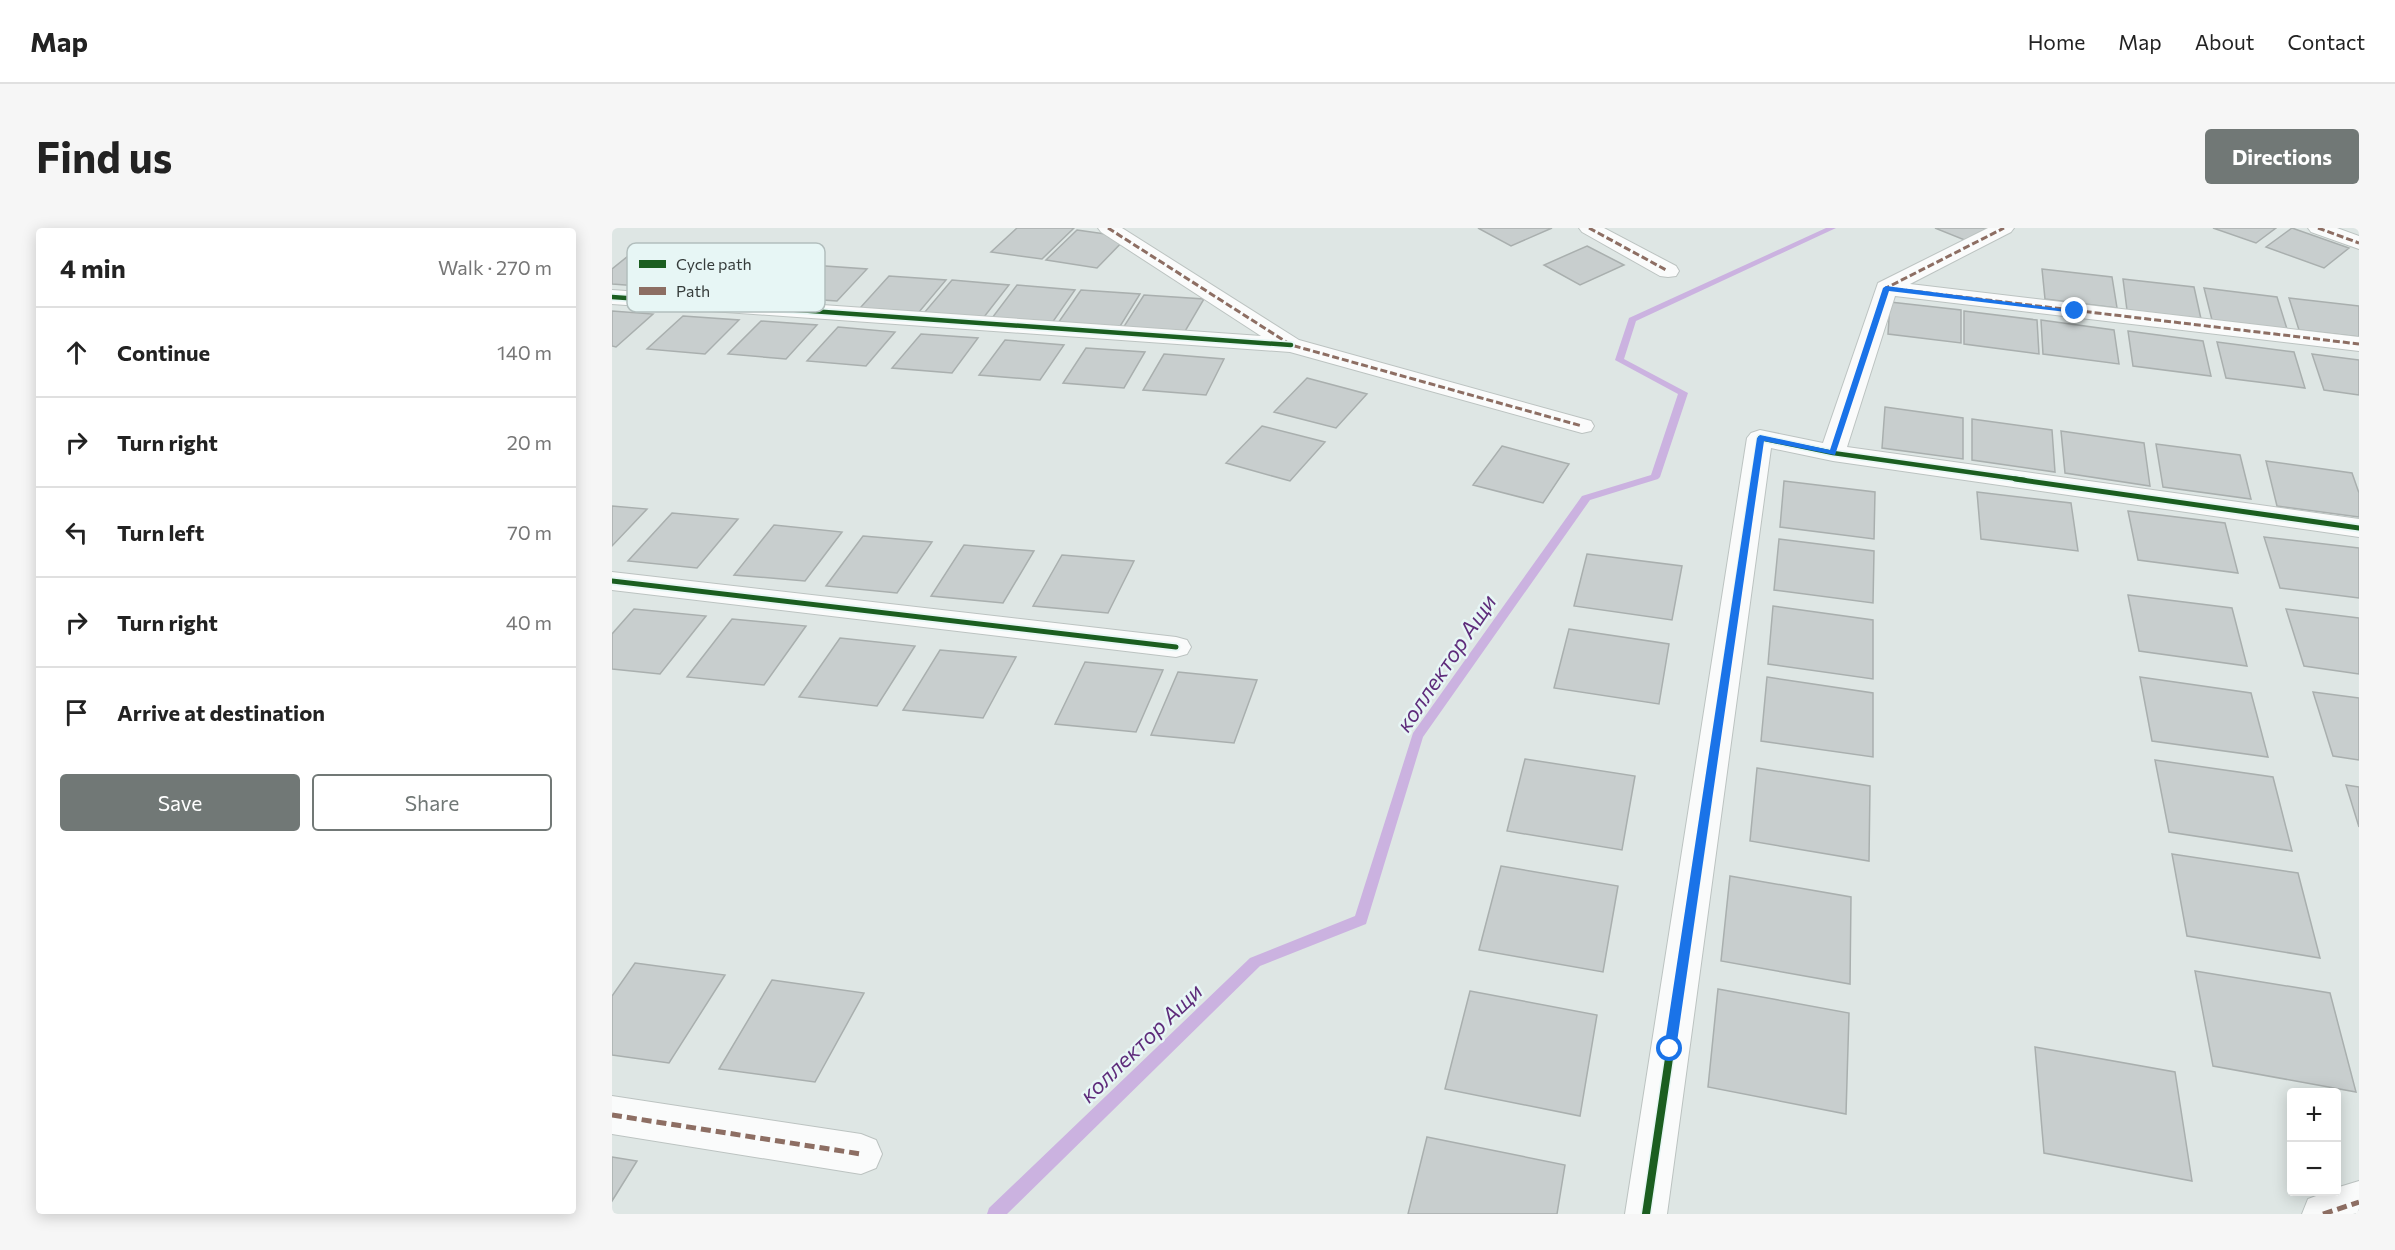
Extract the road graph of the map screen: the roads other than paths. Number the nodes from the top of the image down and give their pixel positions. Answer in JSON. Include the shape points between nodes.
{"nodes":[{"id":1,"x":1108,"y":228,"type":"edge"},
{"id":2,"x":1589,"y":228,"type":"edge"},
{"id":3,"x":2004,"y":228,"type":"edge"},
{"id":4,"x":2318,"y":228,"type":"edge"},
{"id":5,"x":2359,"y":243,"type":"edge"},
{"id":6,"x":1668,"y":271,"type":"dead end"},
{"id":7,"x":1886,"y":288,"type":"junction"},
{"id":8,"x":612,"y":297,"type":"edge"},
{"id":9,"x":627,"y":298,"type":"edge"},
{"id":10,"x":824,"y":312,"type":"edge"},
{"id":11,"x":2359,"y":344,"type":"edge"},
{"id":12,"x":1291,"y":345,"type":"junction"},
{"id":13,"x":1582,"y":426,"type":"dead end"},
{"id":14,"x":1833,"y":453,"type":"junction"},
{"id":15,"x":2359,"y":528,"type":"edge"},
{"id":16,"x":612,"y":581,"type":"edge"},
{"id":17,"x":1176,"y":647,"type":"dead end"},
{"id":18,"x":612,"y":1115,"type":"edge"},
{"id":19,"x":861,"y":1154,"type":"dead end"},
{"id":20,"x":2359,"y":1202,"type":"edge"},
{"id":21,"x":1646,"y":1214,"type":"edge"},
{"id":22,"x":2323,"y":1214,"type":"edge"}],
"edges":[{"from":1,"to":12,"type":"street"},
{"from":2,"to":6,"type":"street"},
{"from":3,"to":7,"type":"street"},
{"from":4,"to":5,"type":"street"},
{"from":7,"to":11,"type":"street"},
{"from":7,"to":14,"type":"street"},
{"from":8,"to":9,"type":"street"},
{"from":10,"to":12,"type":"street"},
{"from":12,"to":13,"type":"street"},
{"from":14,"to":15,"type":"street"},
{"from":14,"to":21,"type":"street","via":[[1760,438]]},
{"from":16,"to":17,"type":"street"},
{"from":18,"to":19,"type":"street"},
{"from":20,"to":22,"type":"street"}]}
